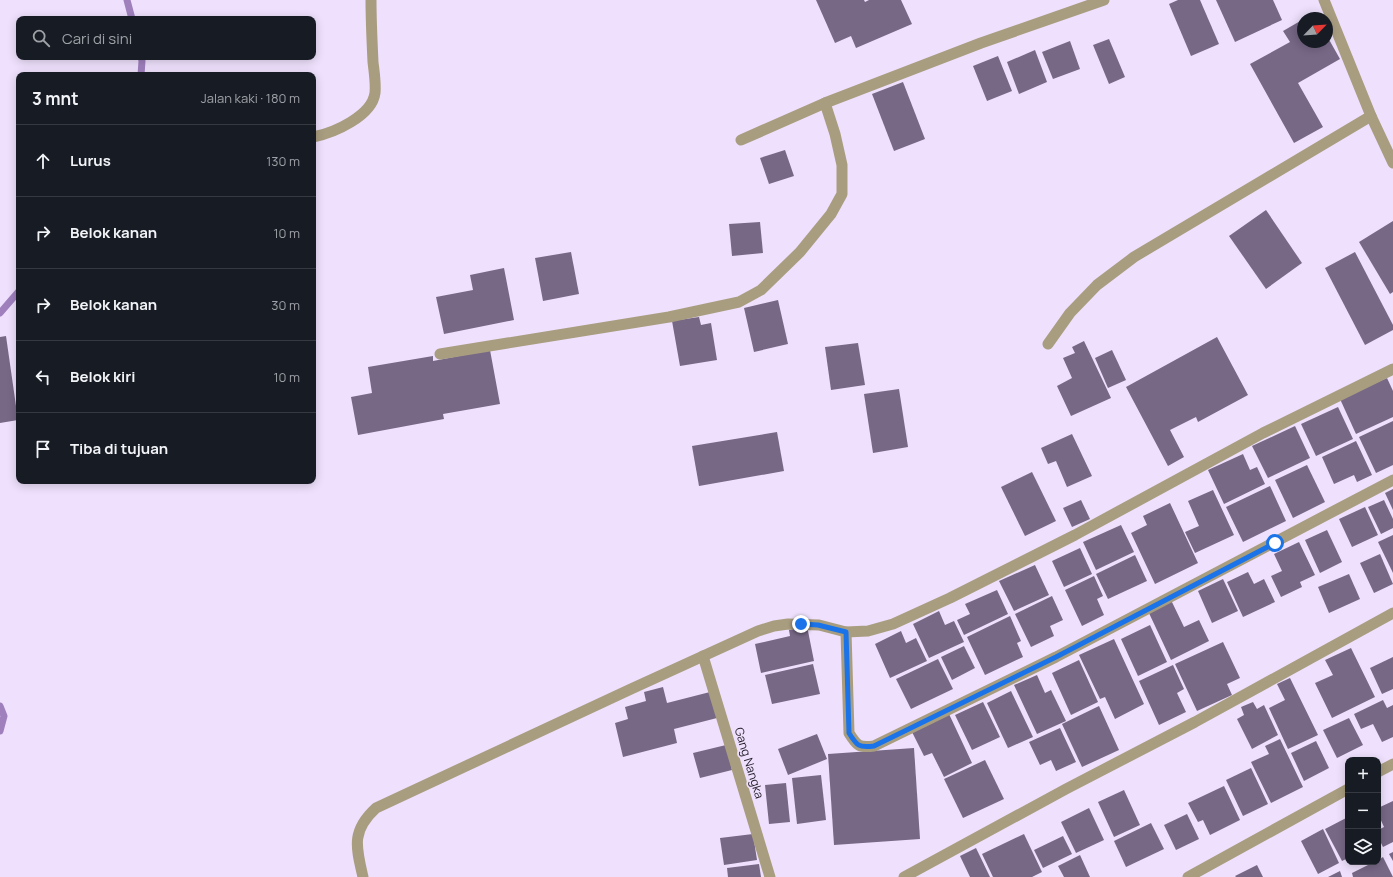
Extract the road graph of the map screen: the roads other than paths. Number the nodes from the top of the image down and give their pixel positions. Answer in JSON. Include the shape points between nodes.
{"nodes":[{"id":1,"x":371,"y":0,"type":"edge"},
{"id":2,"x":1104,"y":0,"type":"edge"},
{"id":3,"x":1324,"y":0,"type":"edge"},
{"id":4,"x":825,"y":103,"type":"junction"},
{"id":5,"x":1371,"y":116,"type":"junction"},
{"id":6,"x":316,"y":136,"type":"edge"},
{"id":7,"x":741,"y":140,"type":"dead end"},
{"id":8,"x":1393,"y":163,"type":"edge"},
{"id":9,"x":1048,"y":344,"type":"dead end"},
{"id":10,"x":440,"y":354,"type":"dead end"},
{"id":11,"x":1393,"y":369,"type":"edge"},
{"id":12,"x":1393,"y":480,"type":"edge"},
{"id":13,"x":1393,"y":612,"type":"edge"},
{"id":14,"x":846,"y":632,"type":"junction"},
{"id":15,"x":703,"y":656,"type":"junction"},
{"id":16,"x":1393,"y":764,"type":"edge"},
{"id":17,"x":1381,"y":770,"type":"edge"},
{"id":18,"x":1345,"y":791,"type":"edge"},
{"id":19,"x":363,"y":877,"type":"edge"},
{"id":20,"x":770,"y":877,"type":"edge"},
{"id":21,"x":904,"y":877,"type":"edge"},
{"id":22,"x":1188,"y":877,"type":"edge"}],
"edges":[{"from":1,"to":6,"type":"street","via":[[375,92],[371,104],[347,124]]},
{"from":2,"to":4,"type":"street","via":[[981,43]]},
{"from":3,"to":5,"type":"street"},
{"from":4,"to":7,"type":"street"},
{"from":4,"to":10,"type":"street","via":[[836,134],[842,165],[842,194],[831,214],[800,252],[761,290],[739,302],[669,317]]},
{"from":5,"to":8,"type":"street"},
{"from":5,"to":9,"type":"street","via":[[1134,257],[1096,285],[1070,313]]},
{"from":11,"to":14,"type":"street","via":[[1263,433],[1075,535],[950,598],[892,624],[868,631]]},
{"from":12,"to":14,"type":"street","via":[[1056,657],[874,746],[858,746],[849,733]]},
{"from":13,"to":21,"type":"street","via":[[1202,718]]},
{"from":14,"to":15,"type":"street","via":[[818,625],[774,626]]},
{"from":15,"to":19,"type":"street","via":[[376,808],[366,817],[356,840]]},
{"from":15,"to":20,"type":"street","name":"Gang Nangka"},
{"from":16,"to":17,"type":"street"},
{"from":18,"to":22,"type":"street"}]}
